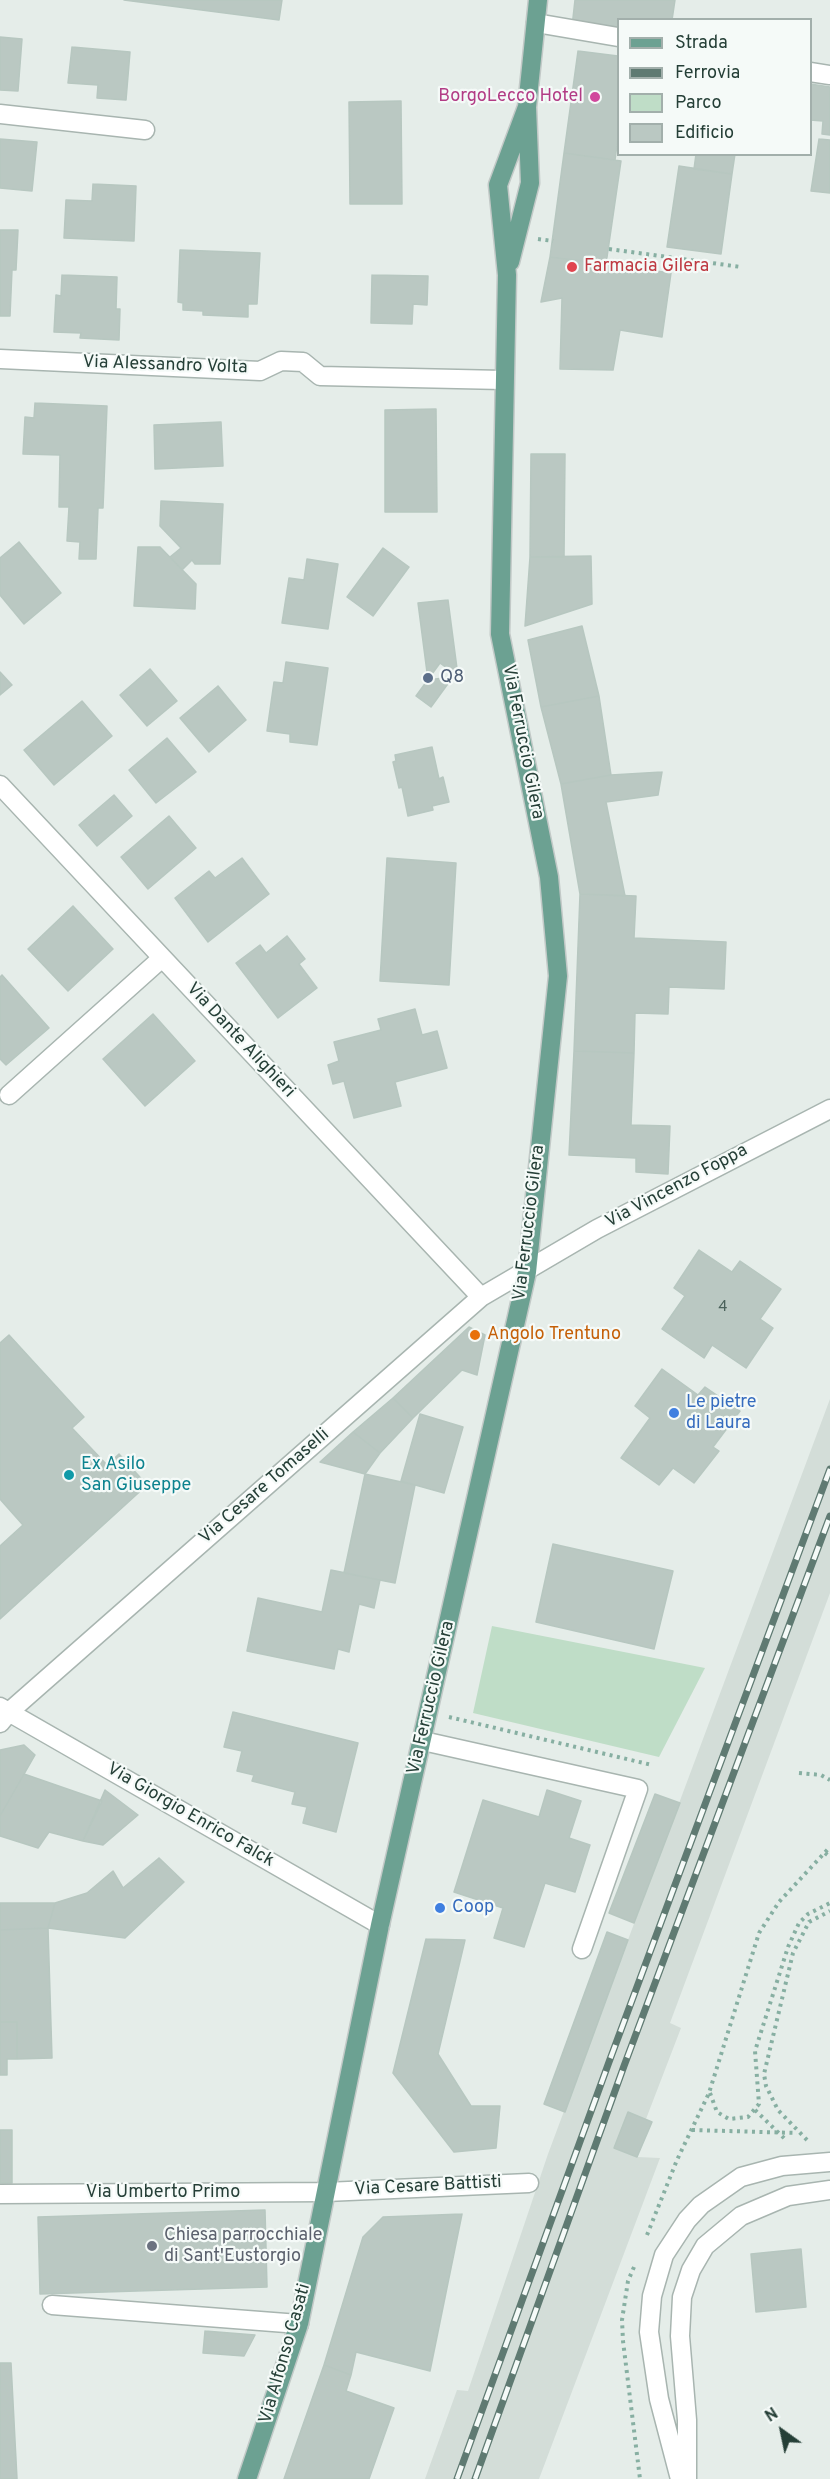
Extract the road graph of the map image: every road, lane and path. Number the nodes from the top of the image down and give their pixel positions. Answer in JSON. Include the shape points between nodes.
{"nodes":[{"id":1,"x":538,"y":0,"type":"edge"},
{"id":2,"x":536,"y":23,"type":"junction"},
{"id":3,"x":617,"y":37,"type":"edge"},
{"id":4,"x":812,"y":72,"type":"edge"},
{"id":5,"x":830,"y":75,"type":"edge"},
{"id":6,"x":527,"y":106,"type":"junction"},
{"id":7,"x":0,"y":114,"type":"edge"},
{"id":8,"x":145,"y":130,"type":"dead end"},
{"id":9,"x":609,"y":249,"type":"dead end"},
{"id":10,"x":741,"y":267,"type":"dead end"},
{"id":11,"x":507,"y":275,"type":"junction"},
{"id":12,"x":0,"y":359,"type":"edge"},
{"id":13,"x":503,"y":380,"type":"junction"},
{"id":14,"x":0,"y":785,"type":"edge"},
{"id":15,"x":162,"y":958,"type":"junction"},
{"id":16,"x":9,"y":1095,"type":"dead end"},
{"id":17,"x":830,"y":1109,"type":"edge"},
{"id":18,"x":527,"y":1272,"type":"junction"},
{"id":19,"x":481,"y":1298,"type":"junction"},
{"id":20,"x":429,"y":1712,"type":"junction"},
{"id":21,"x":3,"y":1714,"type":"edge"},
{"id":22,"x":423,"y":1741,"type":"junction"},
{"id":23,"x":652,"y":1765,"type":"dead end"},
{"id":24,"x":799,"y":1773,"type":"dead end"},
{"id":25,"x":830,"y":1780,"type":"edge"},
{"id":26,"x":830,"y":1847,"type":"edge"},
{"id":27,"x":825,"y":1853,"type":"junction"},
{"id":28,"x":830,"y":1857,"type":"edge"},
{"id":29,"x":830,"y":1904,"type":"edge"},
{"id":30,"x":830,"y":1911,"type":"edge"},
{"id":31,"x":380,"y":1925,"type":"junction"},
{"id":32,"x":582,"y":1949,"type":"dead end"},
{"id":33,"x":709,"y":2093,"type":"junction"},
{"id":34,"x":755,"y":2110,"type":"junction"},
{"id":35,"x":692,"y":2130,"type":"junction"},
{"id":36,"x":777,"y":2132,"type":"junction"},
{"id":37,"x":797,"y":2133,"type":"junction"},
{"id":38,"x":814,"y":2146,"type":"dead end"},
{"id":39,"x":792,"y":2147,"type":"dead end"},
{"id":40,"x":677,"y":2160,"type":"dead end"},
{"id":41,"x":830,"y":2162,"type":"edge"},
{"id":42,"x":529,"y":2182,"type":"dead end"},
{"id":43,"x":830,"y":2190,"type":"edge"},
{"id":44,"x":326,"y":2192,"type":"junction"},
{"id":45,"x":0,"y":2194,"type":"edge"},
{"id":46,"x":52,"y":2305,"type":"dead end"},
{"id":47,"x":299,"y":2324,"type":"junction"},
{"id":48,"x":247,"y":2479,"type":"edge"},
{"id":49,"x":680,"y":2479,"type":"edge"},
{"id":50,"x":687,"y":2479,"type":"edge"}],
"edges":[{"from":1,"to":2,"type":"main road","name":"Via Ferruccio Gilera"},
{"from":2,"to":3,"type":"street"},
{"from":2,"to":6,"type":"main road","name":"Via Ferruccio Gilera"},
{"from":4,"to":5,"type":"street"},
{"from":6,"to":11,"type":"main road","name":"Via Ferruccio Gilera","via":[[530,183]]},
{"from":6,"to":11,"type":"main road","name":"Via Ferruccio Gilera","via":[[498,185]]},
{"from":7,"to":8,"type":"street"},
{"from":9,"to":10,"type":"path"},
{"from":11,"to":13,"type":"main road","name":"Via Ferruccio Gilera"},
{"from":12,"to":13,"type":"street","name":"Via Alessandro Volta","via":[[260,370],[281,361],[303,362],[320,376]]},
{"from":13,"to":18,"type":"main road","name":"Via Ferruccio Gilera","via":[[500,634],[549,877],[558,976]]},
{"from":14,"to":15,"type":"street","name":"Via Dante Alighieri"},
{"from":15,"to":16,"type":"street"},
{"from":15,"to":19,"type":"street","name":"Via Dante Alighieri"},
{"from":17,"to":18,"type":"street","name":"Via Vincenzo Foppa","via":[[597,1229]]},
{"from":18,"to":19,"type":"street","name":"Via Cesare Tomaselli"},
{"from":18,"to":20,"type":"main road","name":"Via Ferruccio Gilera"},
{"from":19,"to":21,"type":"street","name":"Via Cesare Tomaselli"},
{"from":20,"to":22,"type":"main road","name":"Via Ferruccio Gilera"},
{"from":20,"to":23,"type":"path"},
{"from":21,"to":31,"type":"street","name":"Via Giorgio Enrico Falck"},
{"from":22,"to":31,"type":"main road","name":"Via Ferruccio Gilera"},
{"from":22,"to":32,"type":"street","via":[[638,1789]]},
{"from":24,"to":25,"type":"path"},
{"from":26,"to":27,"type":"path"},
{"from":27,"to":28,"type":"path"},
{"from":27,"to":33,"type":"path","via":[[779,1902],[759,1933]]},
{"from":29,"to":34,"type":"path","via":[[819,1907],[799,1923],[788,1947],[755,2051],[759,2104]]},
{"from":30,"to":37,"type":"path","via":[[809,1922],[793,1953],[764,2074],[771,2098]]},
{"from":31,"to":44,"type":"main road","name":"Via Ferruccio Gilera"},
{"from":33,"to":34,"type":"path","via":[[717,2112],[729,2119],[748,2117]]},
{"from":33,"to":35,"type":"path"},
{"from":34,"to":36,"type":"path"},
{"from":35,"to":36,"type":"path"},
{"from":35,"to":40,"type":"path"},
{"from":36,"to":37,"type":"path"},
{"from":36,"to":39,"type":"path"},
{"from":37,"to":38,"type":"path"},
{"from":41,"to":49,"type":"street","via":[[782,2166],[741,2177],[701,2205],[674,2239],[656,2274],[651,2295],[651,2354]]},
{"from":42,"to":44,"type":"street","name":"Via Cesare Battisti"},
{"from":43,"to":50,"type":"street","via":[[788,2196],[741,2216],[705,2246],[691,2270],[682,2297],[680,2336]]},
{"from":44,"to":45,"type":"street","name":"Via Umberto Primo"},
{"from":44,"to":47,"type":"main road","name":"Via Alfonso Casati"},
{"from":46,"to":47,"type":"street"},
{"from":47,"to":48,"type":"main road","name":"Via Alfonso Casati"}]}
